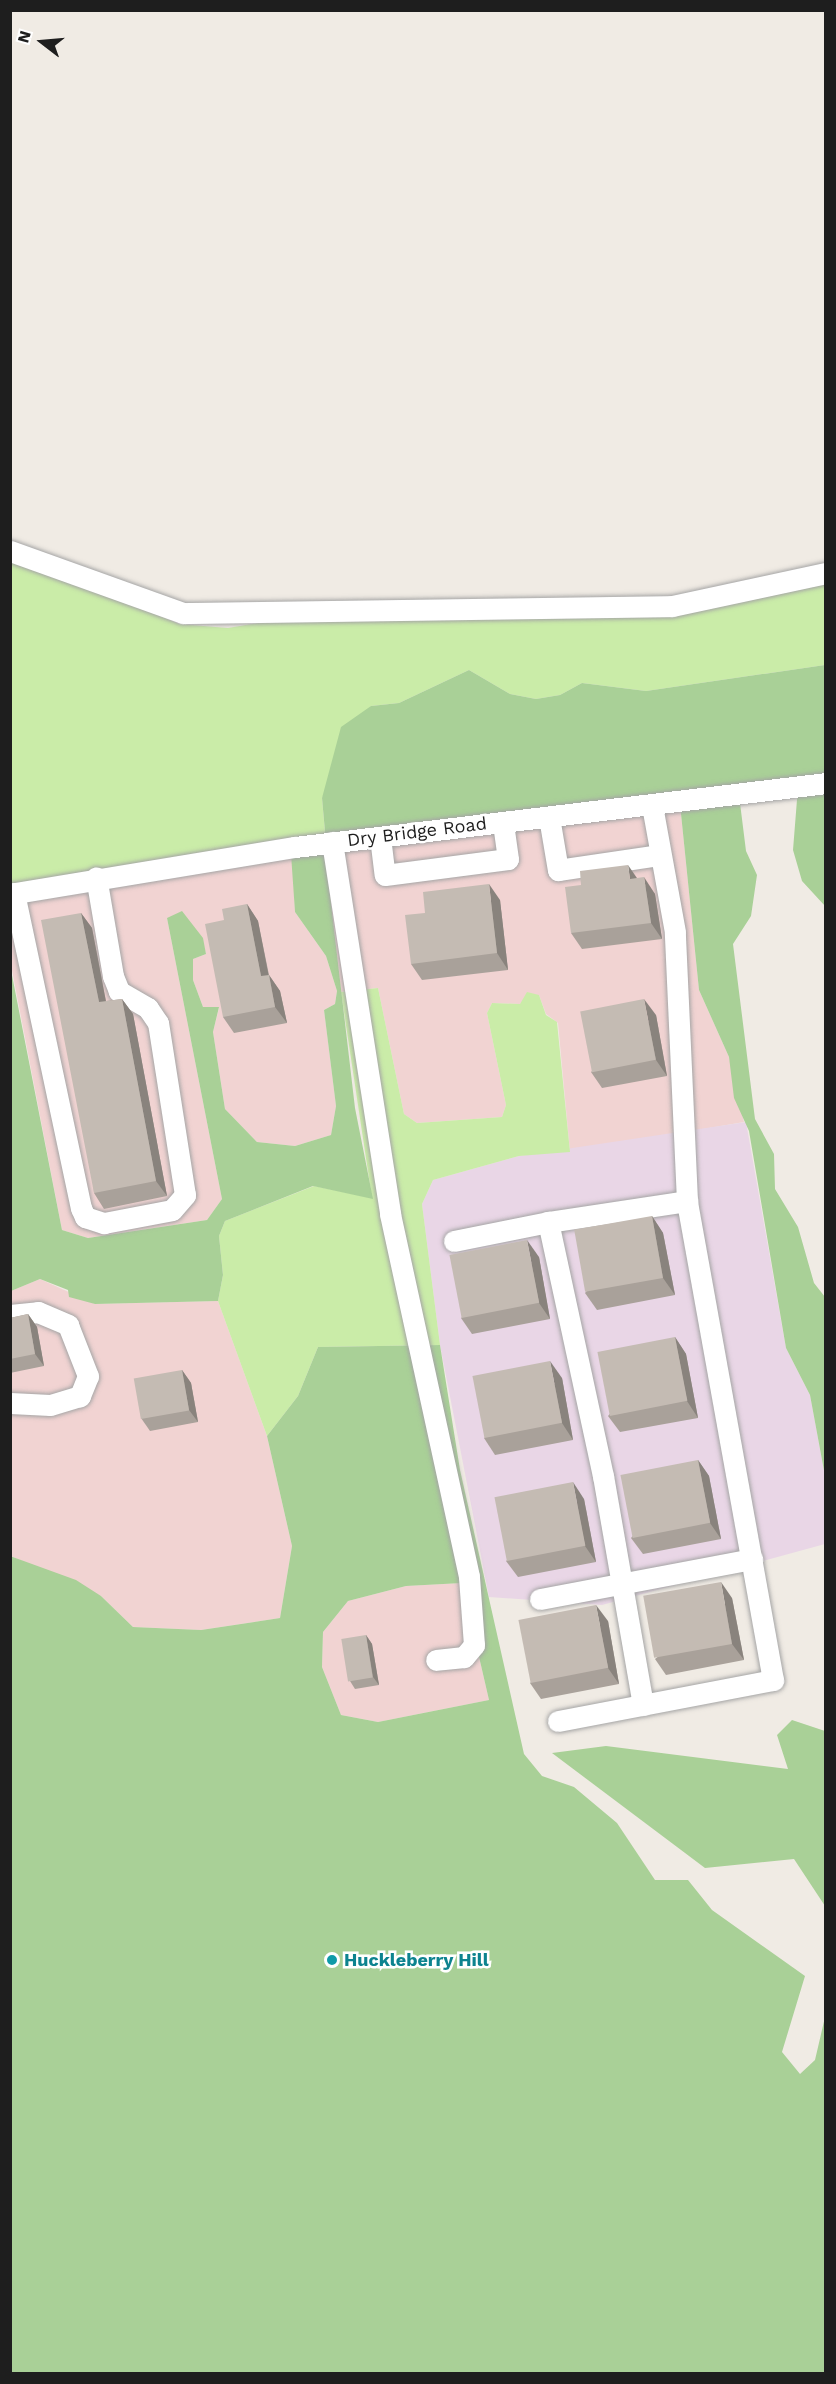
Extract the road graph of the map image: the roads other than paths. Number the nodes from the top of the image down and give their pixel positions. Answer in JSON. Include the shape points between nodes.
{"nodes":[{"id":1,"x":10,"y":551,"type":"edge"},
{"id":2,"x":825,"y":573,"type":"edge"},
{"id":3,"x":825,"y":783,"type":"edge"},
{"id":4,"x":652,"y":805,"type":"junction"},
{"id":5,"x":549,"y":817,"type":"junction"},
{"id":6,"x":503,"y":822,"type":"junction"},
{"id":7,"x":380,"y":837,"type":"junction"},
{"id":8,"x":332,"y":842,"type":"junction"},
{"id":9,"x":660,"y":855,"type":"junction"},
{"id":10,"x":96,"y":877,"type":"junction"},
{"id":11,"x":12,"y":894,"type":"edge"},
{"id":12,"x":687,"y":1201,"type":"junction"},
{"id":13,"x":548,"y":1222,"type":"junction"},
{"id":14,"x":454,"y":1241,"type":"dead end"},
{"id":15,"x":10,"y":1316,"type":"edge"},
{"id":16,"x":10,"y":1403,"type":"edge"},
{"id":17,"x":752,"y":1559,"type":"junction"},
{"id":18,"x":622,"y":1583,"type":"junction"},
{"id":19,"x":540,"y":1599,"type":"dead end"},
{"id":20,"x":436,"y":1660,"type":"dead end"},
{"id":21,"x":643,"y":1705,"type":"junction"},
{"id":22,"x":558,"y":1721,"type":"dead end"}],
"edges":[{"from":1,"to":2,"type":"street","via":[[183,614],[672,606]]},
{"from":3,"to":4,"type":"street","name":"Dry Bridge Road"},
{"from":4,"to":5,"type":"street","name":"Dry Bridge Road"},
{"from":4,"to":9,"type":"street"},
{"from":5,"to":6,"type":"street","name":"Dry Bridge Road"},
{"from":5,"to":9,"type":"street","via":[[558,870]]},
{"from":6,"to":7,"type":"street","name":"Dry Bridge Road"},
{"from":6,"to":7,"type":"street","via":[[508,859],[385,875]]},
{"from":7,"to":8,"type":"street","name":"Dry Bridge Road"},
{"from":8,"to":10,"type":"street","name":"Dry Bridge Road"},
{"from":8,"to":20,"type":"street","via":[[390,1214],[469,1577],[474,1645],[464,1657]]},
{"from":9,"to":12,"type":"street","via":[[675,932]]},
{"from":10,"to":11,"type":"street","name":"Dry Bridge Road"},
{"from":10,"to":11,"type":"street","via":[[119,991],[148,1008],[158,1023],[185,1195],[172,1210],[104,1223],[85,1217]]},
{"from":12,"to":13,"type":"street"},
{"from":12,"to":17,"type":"street"},
{"from":13,"to":14,"type":"street"},
{"from":13,"to":18,"type":"street"},
{"from":15,"to":16,"type":"street","via":[[38,1312],[68,1325],[88,1376],[80,1396],[50,1405]]},
{"from":17,"to":18,"type":"street"},
{"from":17,"to":21,"type":"street","via":[[773,1680]]},
{"from":18,"to":19,"type":"street"},
{"from":18,"to":21,"type":"street"},
{"from":21,"to":22,"type":"street"}]}
